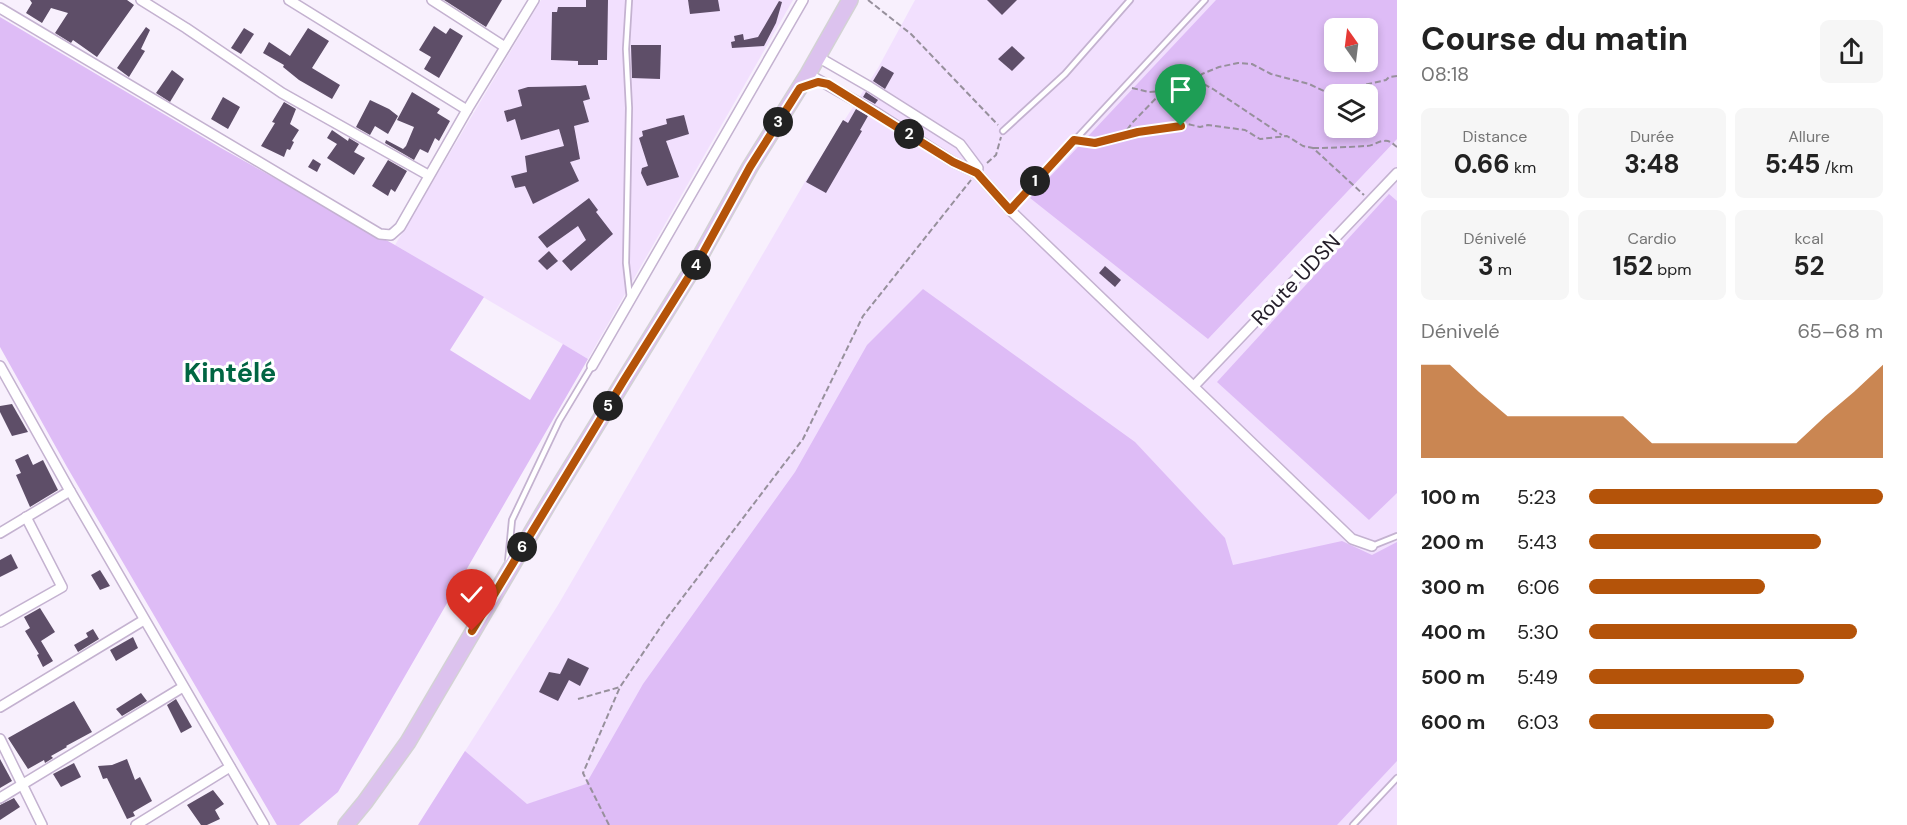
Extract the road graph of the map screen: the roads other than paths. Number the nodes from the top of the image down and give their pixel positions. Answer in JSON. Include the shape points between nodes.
{"nodes":[{"id":1,"x":141,"y":0,"type":"edge"},
{"id":2,"x":289,"y":0,"type":"edge"},
{"id":3,"x":432,"y":0,"type":"edge"},
{"id":4,"x":534,"y":0,"type":"edge"},
{"id":5,"x":629,"y":0,"type":"edge"},
{"id":6,"x":803,"y":0,"type":"edge"},
{"id":7,"x":850,"y":0,"type":"edge"},
{"id":8,"x":1130,"y":0,"type":"edge"},
{"id":9,"x":1204,"y":0,"type":"edge"},
{"id":10,"x":0,"y":8,"type":"edge"},
{"id":11,"x":826,"y":43,"type":"junction"},
{"id":12,"x":505,"y":46,"type":"junction"},
{"id":13,"x":818,"y":57,"type":"junction"},
{"id":14,"x":832,"y":66,"type":"junction"},
{"id":15,"x":808,"y":74,"type":"junction"},
{"id":16,"x":824,"y":82,"type":"junction"},
{"id":17,"x":800,"y":88,"type":"junction"},
{"id":18,"x":466,"y":110,"type":"junction"},
{"id":19,"x":1003,"y":131,"type":"road end"},
{"id":20,"x":977,"y":173,"type":"junction"},
{"id":21,"x":1397,"y":173,"type":"edge"},
{"id":22,"x":428,"y":175,"type":"junction"},
{"id":23,"x":1010,"y":210,"type":"junction"},
{"id":24,"x":630,"y":301,"type":"junction"},
{"id":25,"x":0,"y":366,"type":"edge"},
{"id":26,"x":592,"y":366,"type":"joint"},
{"id":27,"x":1194,"y":387,"type":"junction"},
{"id":28,"x":70,"y":491,"type":"junction"},
{"id":29,"x":26,"y":517,"type":"junction"},
{"id":30,"x":0,"y":533,"type":"edge"},
{"id":31,"x":1397,"y":536,"type":"edge"},
{"id":32,"x":1372,"y":546,"type":"joint"},
{"id":33,"x":507,"y":572,"type":"junction"},
{"id":34,"x":144,"y":620,"type":"junction"},
{"id":35,"x":0,"y":622,"type":"edge"},
{"id":36,"x":183,"y":687,"type":"junction"},
{"id":37,"x":0,"y":707,"type":"edge"},
{"id":38,"x":0,"y":739,"type":"edge"},
{"id":39,"x":230,"y":767,"type":"junction"},
{"id":40,"x":1397,"y":778,"type":"edge"},
{"id":41,"x":22,"y":784,"type":"junction"},
{"id":42,"x":0,"y":798,"type":"edge"},
{"id":43,"x":42,"y":825,"type":"edge"},
{"id":44,"x":136,"y":825,"type":"edge"},
{"id":45,"x":264,"y":825,"type":"edge"},
{"id":46,"x":346,"y":825,"type":"edge"},
{"id":47,"x":1353,"y":825,"type":"edge"}],
"edges":[{"from":1,"to":22,"type":"street","via":[[282,93]]},
{"from":2,"to":18,"type":"street"},
{"from":3,"to":12,"type":"street"},
{"from":4,"to":12,"type":"street"},
{"from":5,"to":24,"type":"lane","via":[[626,49]]},
{"from":6,"to":24,"type":"street"},
{"from":7,"to":11,"type":"main road"},
{"from":8,"to":19,"type":"lane","via":[[1065,74]]},
{"from":9,"to":23,"type":"lane"},
{"from":10,"to":22,"type":"street","via":[[380,234],[391,235],[400,227]]},
{"from":11,"to":13,"type":"main road"},
{"from":11,"to":14,"type":"street"},
{"from":12,"to":18,"type":"street"},
{"from":13,"to":14,"type":"street"},
{"from":13,"to":15,"type":"main road"},
{"from":14,"to":20,"type":"street","via":[[960,144],[978,168]]},
{"from":15,"to":16,"type":"street"},
{"from":15,"to":17,"type":"main road"},
{"from":16,"to":17,"type":"street"},
{"from":16,"to":20,"type":"street"},
{"from":17,"to":33,"type":"main road"},
{"from":18,"to":22,"type":"street"},
{"from":20,"to":23,"type":"street"},
{"from":21,"to":27,"type":"street","name":"Route UDSN"},
{"from":23,"to":27,"type":"street"},
{"from":24,"to":26,"type":"street"},
{"from":25,"to":28,"type":"street"},
{"from":26,"to":33,"type":"lane","via":[[559,421],[512,520]]},
{"from":27,"to":32,"type":"street","via":[[1352,539]]},
{"from":28,"to":29,"type":"street"},
{"from":28,"to":34,"type":"street"},
{"from":29,"to":30,"type":"street"},
{"from":29,"to":35,"type":"street","via":[[62,587]]},
{"from":31,"to":32,"type":"lane"},
{"from":33,"to":46,"type":"main road","via":[[408,742]]},
{"from":34,"to":36,"type":"street"},
{"from":34,"to":37,"type":"street"},
{"from":36,"to":39,"type":"street"},
{"from":36,"to":41,"type":"street"},
{"from":38,"to":41,"type":"street"},
{"from":39,"to":44,"type":"street"},
{"from":39,"to":45,"type":"street"},
{"from":40,"to":47,"type":"lane"},
{"from":41,"to":42,"type":"street"},
{"from":41,"to":43,"type":"street"}]}
